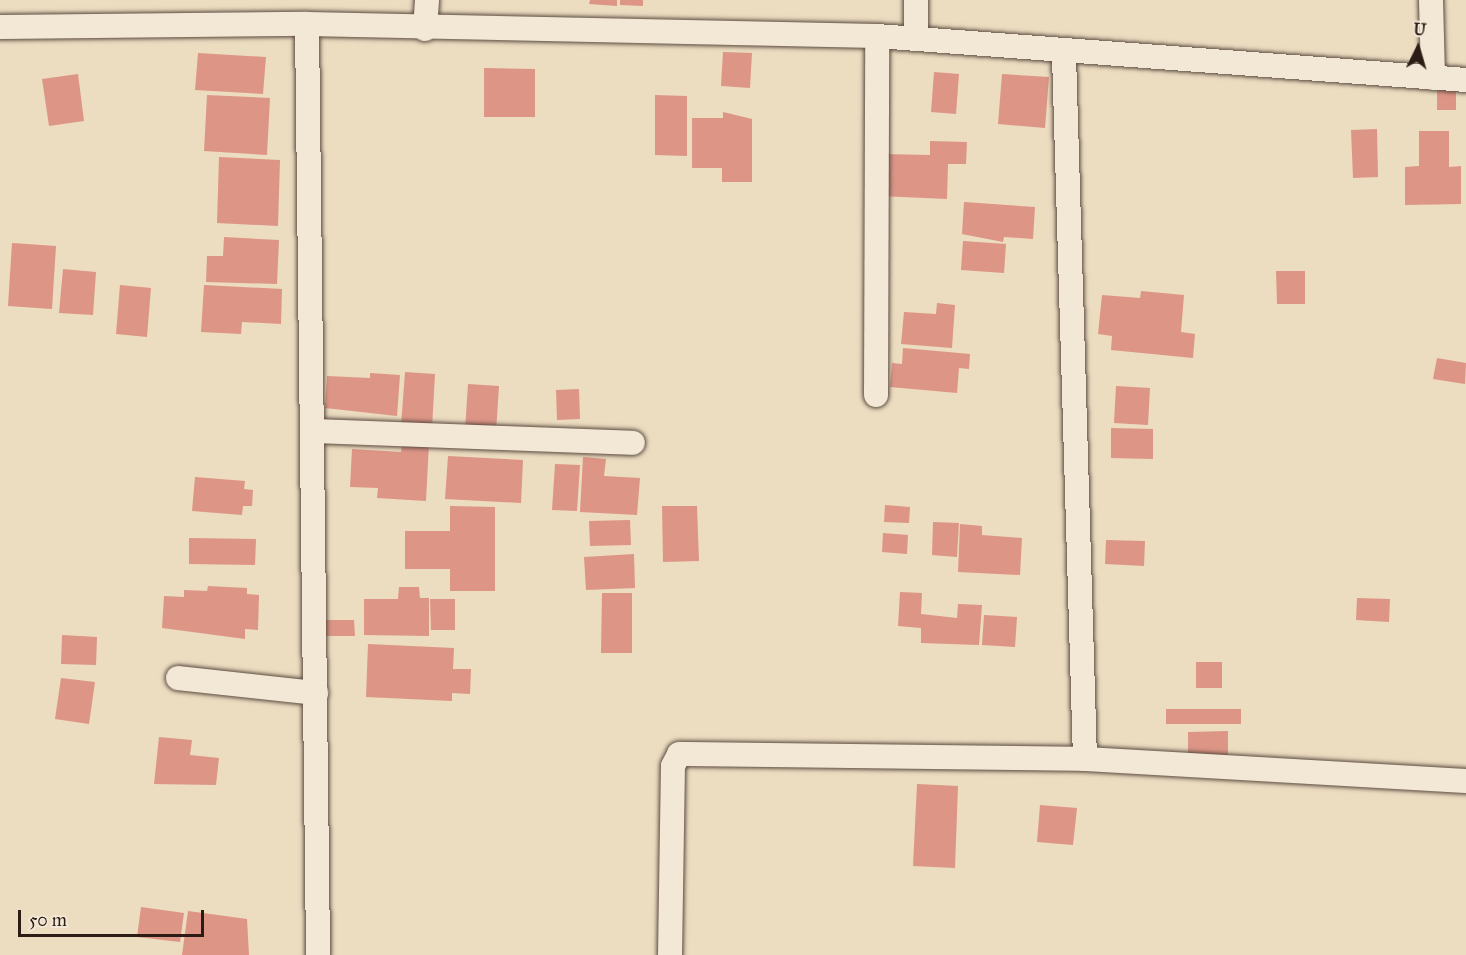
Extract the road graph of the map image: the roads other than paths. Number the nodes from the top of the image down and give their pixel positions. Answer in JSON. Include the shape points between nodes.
{"nodes":[{"id":1,"x":427,"y":0,"type":"edge"},
{"id":2,"x":916,"y":0,"type":"edge"},
{"id":3,"x":1431,"y":0,"type":"edge"},
{"id":4,"x":307,"y":24,"type":"junction"},
{"id":5,"x":0,"y":27,"type":"edge"},
{"id":6,"x":425,"y":28,"type":"junction"},
{"id":7,"x":877,"y":36,"type":"junction"},
{"id":8,"x":916,"y":39,"type":"junction"},
{"id":9,"x":1064,"y":54,"type":"junction"},
{"id":10,"x":1433,"y":78,"type":"junction"},
{"id":11,"x":1466,"y":80,"type":"edge"},
{"id":12,"x":876,"y":395,"type":"dead end"},
{"id":13,"x":313,"y":431,"type":"junction"},
{"id":14,"x":633,"y":443,"type":"dead end"},
{"id":15,"x":178,"y":678,"type":"dead end"},
{"id":16,"x":316,"y":693,"type":"junction"},
{"id":17,"x":1085,"y":759,"type":"junction"},
{"id":18,"x":1466,"y":781,"type":"edge"},
{"id":19,"x":318,"y":955,"type":"edge"},
{"id":20,"x":670,"y":955,"type":"edge"}],
"edges":[{"from":1,"to":6,"type":"street"},
{"from":2,"to":8,"type":"street"},
{"from":3,"to":10,"type":"street"},
{"from":4,"to":5,"type":"street"},
{"from":4,"to":6,"type":"street"},
{"from":4,"to":13,"type":"street"},
{"from":6,"to":7,"type":"street"},
{"from":7,"to":8,"type":"street"},
{"from":7,"to":12,"type":"street"},
{"from":8,"to":9,"type":"street"},
{"from":9,"to":10,"type":"street"},
{"from":9,"to":17,"type":"street"},
{"from":10,"to":11,"type":"street"},
{"from":13,"to":14,"type":"street"},
{"from":13,"to":16,"type":"street"},
{"from":15,"to":16,"type":"street"},
{"from":16,"to":19,"type":"street"},
{"from":17,"to":18,"type":"street"},
{"from":17,"to":20,"type":"street","via":[[679,754],[673,765]]}]}
